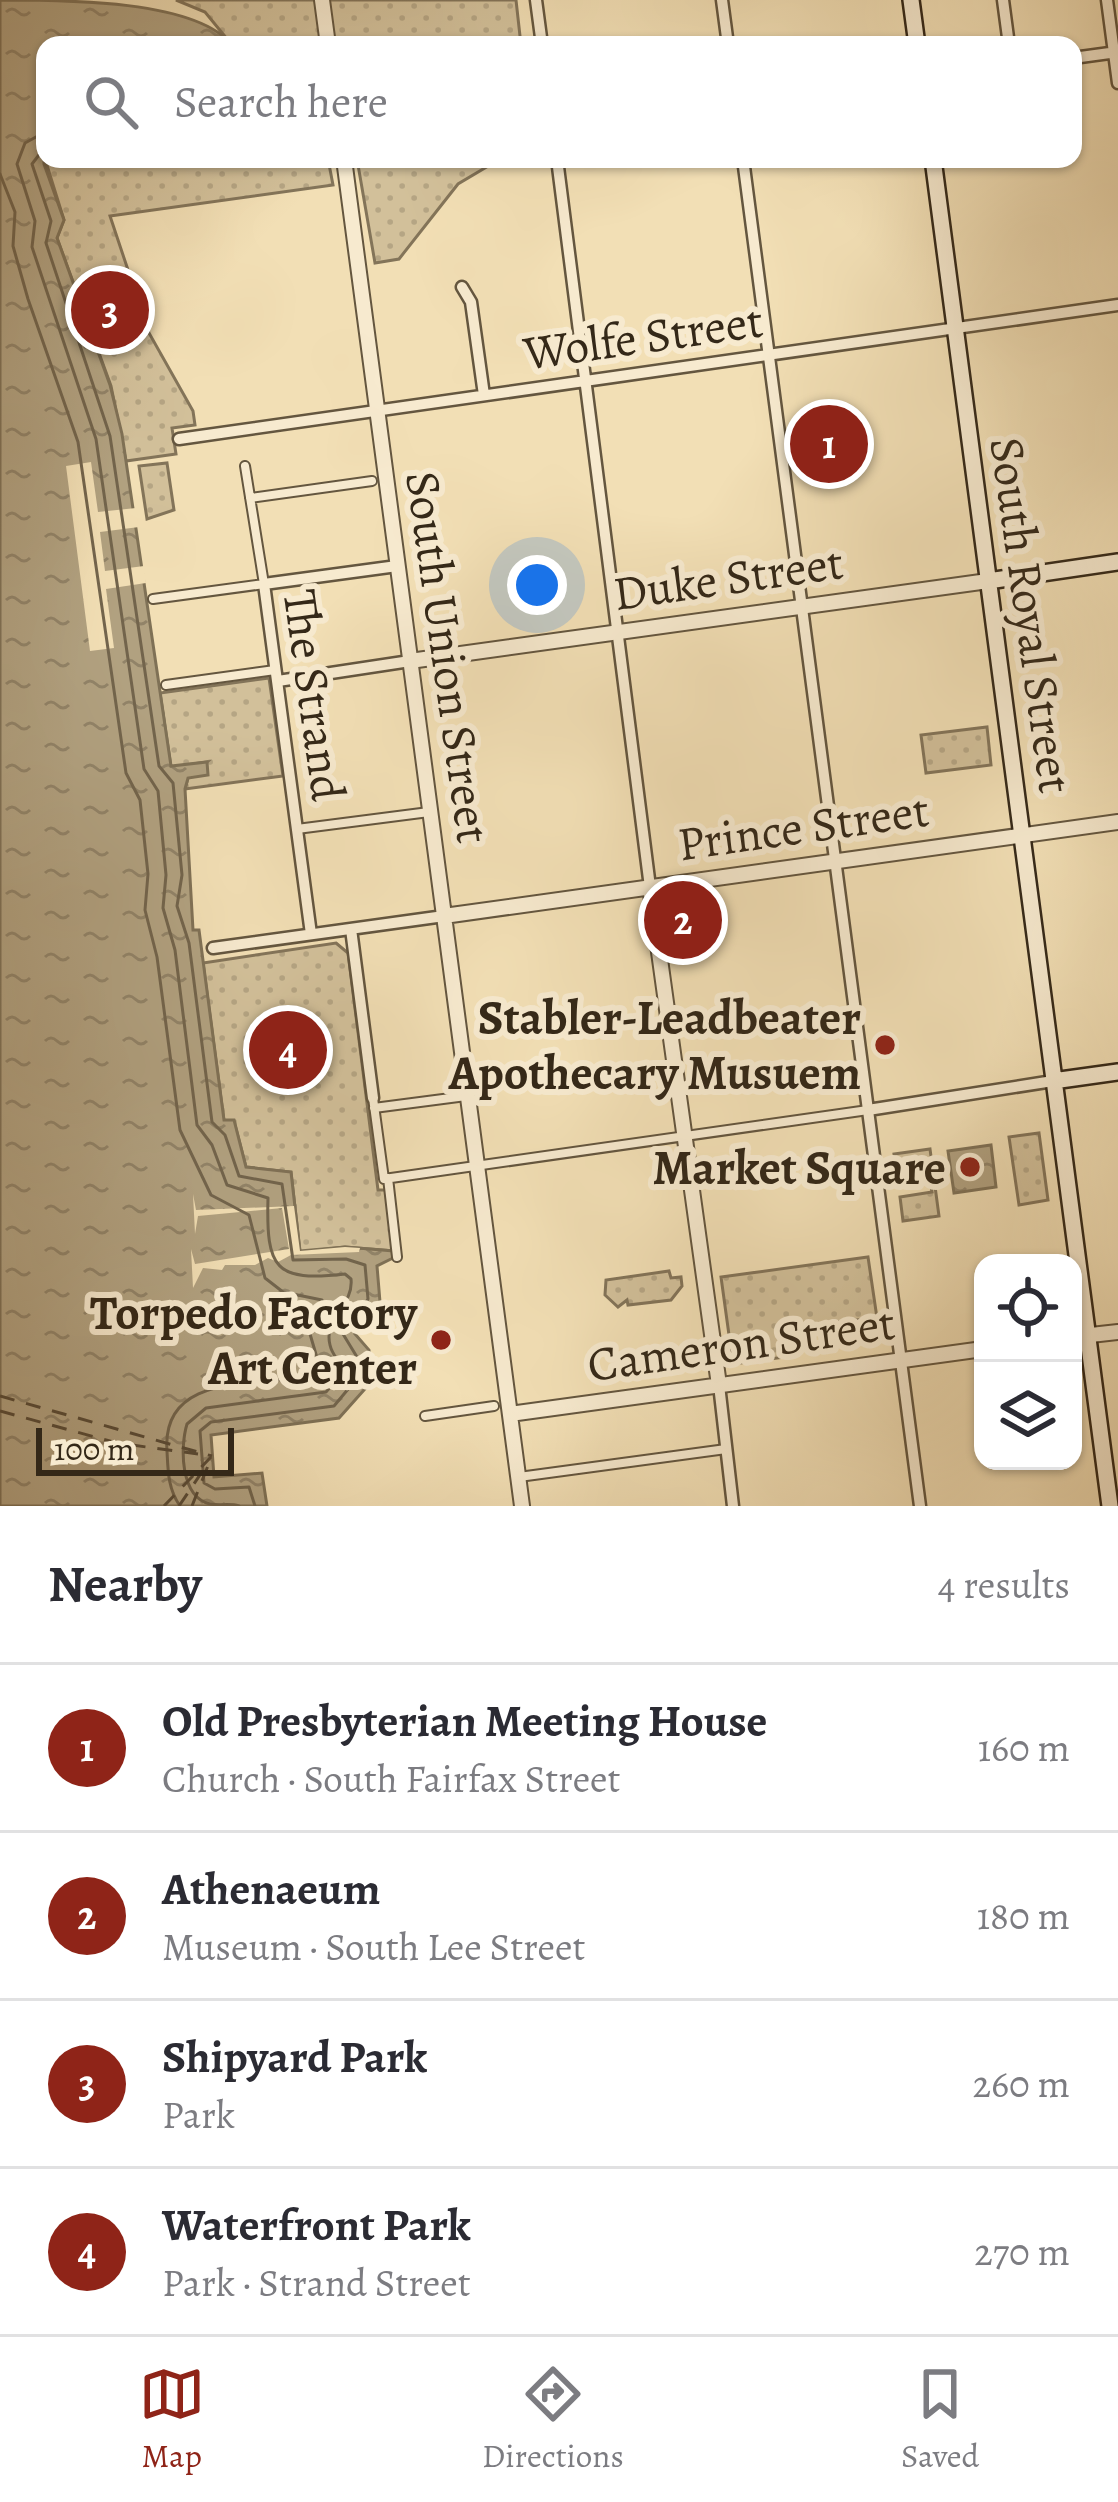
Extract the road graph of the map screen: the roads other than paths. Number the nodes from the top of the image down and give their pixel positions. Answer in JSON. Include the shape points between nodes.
{"nodes":[{"id":1,"x":322,"y":0,"type":"edge"},
{"id":2,"x":536,"y":0,"type":"edge"},
{"id":3,"x":722,"y":0,"type":"edge"},
{"id":4,"x":911,"y":0,"type":"edge"},
{"id":5,"x":1003,"y":0,"type":"edge"},
{"id":6,"x":1108,"y":0,"type":"edge"},
{"id":7,"x":327,"y":36,"type":"edge"},
{"id":8,"x":541,"y":36,"type":"edge"},
{"id":9,"x":727,"y":36,"type":"edge"},
{"id":10,"x":916,"y":36,"type":"edge"},
{"id":11,"x":1008,"y":36,"type":"edge"},
{"id":12,"x":1116,"y":52,"type":"edge"},
{"id":13,"x":1082,"y":57,"type":"edge"},
{"id":14,"x":1118,"y":83,"type":"edge"},
{"id":15,"x":345,"y":168,"type":"edge"},
{"id":16,"x":558,"y":168,"type":"edge"},
{"id":17,"x":744,"y":168,"type":"edge"},
{"id":18,"x":934,"y":168,"type":"edge"},
{"id":19,"x":462,"y":286,"type":"dead end"},
{"id":20,"x":1118,"y":305,"type":"edge"},
{"id":21,"x":955,"y":329,"type":"junction"},
{"id":22,"x":769,"y":354,"type":"junction"},
{"id":23,"x":585,"y":381,"type":"junction"},
{"id":24,"x":484,"y":395,"type":"junction"},
{"id":25,"x":376,"y":410,"type":"junction"},
{"id":26,"x":179,"y":439,"type":"dead end"},
{"id":27,"x":245,"y":466,"type":"dead end"},
{"id":28,"x":372,"y":481,"type":"dead end"},
{"id":29,"x":339,"y":486,"type":"junction"},
{"id":30,"x":250,"y":498,"type":"junction"},
{"id":31,"x":340,"y":498,"type":"dead end"},
{"id":32,"x":1118,"y":562,"type":"edge"},
{"id":33,"x":397,"y":566,"type":"junction"},
{"id":34,"x":988,"y":581,"type":"junction"},
{"id":35,"x":264,"y":584,"type":"junction"},
{"id":36,"x":153,"y":599,"type":"dead end"},
{"id":37,"x":802,"y":607,"type":"junction"},
{"id":38,"x":618,"y":632,"type":"junction"},
{"id":39,"x":410,"y":662,"type":"junction"},
{"id":40,"x":278,"y":676,"type":"junction"},
{"id":41,"x":166,"y":686,"type":"dead end"},
{"id":42,"x":430,"y":812,"type":"junction"},
{"id":43,"x":1118,"y":822,"type":"edge"},
{"id":44,"x":297,"y":829,"type":"junction"},
{"id":45,"x":1022,"y":836,"type":"junction"},
{"id":46,"x":835,"y":862,"type":"junction"},
{"id":47,"x":650,"y":887,"type":"junction"},
{"id":48,"x":444,"y":916,"type":"junction"},
{"id":49,"x":351,"y":929,"type":"junction"},
{"id":50,"x":311,"y":934,"type":"junction"},
{"id":51,"x":213,"y":948,"type":"dead end"},
{"id":52,"x":1118,"y":1072,"type":"edge"},
{"id":53,"x":1053,"y":1081,"type":"junction"},
{"id":54,"x":467,"y":1096,"type":"junction"},
{"id":55,"x":374,"y":1103,"type":"junction"},
{"id":56,"x":868,"y":1110,"type":"junction"},
{"id":57,"x":685,"y":1136,"type":"junction"},
{"id":58,"x":476,"y":1166,"type":"junction"},
{"id":59,"x":386,"y":1179,"type":"junction"},
{"id":60,"x":1071,"y":1254,"type":"edge"},
{"id":61,"x":397,"y":1257,"type":"dead end"},
{"id":62,"x":1118,"y":1332,"type":"edge"},
{"id":63,"x":1082,"y":1336,"type":"edge"},
{"id":64,"x":1082,"y":1347,"type":"edge"},
{"id":65,"x":974,"y":1350,"type":"edge"},
{"id":66,"x":901,"y":1360,"type":"junction"},
{"id":67,"x":718,"y":1385,"type":"junction"},
{"id":68,"x":494,"y":1406,"type":"dead end"},
{"id":69,"x":510,"y":1414,"type":"junction"},
{"id":70,"x":425,"y":1415,"type":"dead end"},
{"id":71,"x":726,"y":1448,"type":"junction"},
{"id":72,"x":518,"y":1478,"type":"junction"},
{"id":73,"x":523,"y":1506,"type":"edge"},
{"id":74,"x":734,"y":1506,"type":"edge"},
{"id":75,"x":920,"y":1506,"type":"edge"},
{"id":76,"x":1110,"y":1506,"type":"edge"}],
"edges":[{"from":1,"to":7,"type":"street"},
{"from":2,"to":8,"type":"street"},
{"from":3,"to":9,"type":"street"},
{"from":4,"to":10,"type":"main road"},
{"from":5,"to":11,"type":"street"},
{"from":6,"to":12,"type":"street"},
{"from":12,"to":13,"type":"street"},
{"from":12,"to":14,"type":"street"},
{"from":15,"to":25,"type":"street","name":"South Union Street"},
{"from":16,"to":23,"type":"street"},
{"from":17,"to":22,"type":"street"},
{"from":18,"to":21,"type":"main road","name":"South Royal Street"},
{"from":19,"to":24,"type":"street"},
{"from":20,"to":21,"type":"street","name":"Wolfe Street"},
{"from":21,"to":22,"type":"street","name":"Wolfe Street"},
{"from":21,"to":34,"type":"main road","name":"South Royal Street"},
{"from":22,"to":23,"type":"street","name":"Wolfe Street"},
{"from":22,"to":37,"type":"street"},
{"from":23,"to":24,"type":"street","name":"Wolfe Street"},
{"from":23,"to":38,"type":"street"},
{"from":24,"to":25,"type":"street","name":"Wolfe Street"},
{"from":25,"to":26,"type":"street","name":"Wolfe Street"},
{"from":25,"to":33,"type":"street","name":"South Union Street"},
{"from":27,"to":30,"type":"street","name":"The Strand"},
{"from":28,"to":29,"type":"street"},
{"from":29,"to":30,"type":"street"},
{"from":29,"to":31,"type":"street"},
{"from":30,"to":35,"type":"street","name":"The Strand"},
{"from":32,"to":34,"type":"main road","name":"Duke Street"},
{"from":33,"to":35,"type":"street"},
{"from":33,"to":39,"type":"street","name":"South Union Street"},
{"from":34,"to":37,"type":"street","name":"Duke Street"},
{"from":34,"to":45,"type":"main road","name":"South Royal Street"},
{"from":35,"to":36,"type":"street"},
{"from":35,"to":40,"type":"street","name":"The Strand"},
{"from":37,"to":38,"type":"street","name":"Duke Street"},
{"from":37,"to":46,"type":"street"},
{"from":38,"to":39,"type":"street","name":"Duke Street"},
{"from":38,"to":47,"type":"street"},
{"from":39,"to":40,"type":"street","name":"Duke Street"},
{"from":39,"to":42,"type":"street","name":"South Union Street"},
{"from":40,"to":41,"type":"street"},
{"from":40,"to":44,"type":"street","name":"The Strand"},
{"from":42,"to":44,"type":"street"},
{"from":42,"to":48,"type":"street","name":"South Union Street"},
{"from":43,"to":45,"type":"street","name":"Prince Street"},
{"from":44,"to":50,"type":"street","name":"The Strand"},
{"from":45,"to":46,"type":"street","name":"Prince Street"},
{"from":45,"to":53,"type":"main road","name":"South Royal Street"},
{"from":46,"to":47,"type":"street","name":"Prince Street"},
{"from":46,"to":56,"type":"street"},
{"from":47,"to":48,"type":"street","name":"Prince Street"},
{"from":47,"to":57,"type":"street"},
{"from":48,"to":49,"type":"street","name":"Prince Street"},
{"from":48,"to":54,"type":"street","name":"South Union Street"},
{"from":49,"to":50,"type":"street","name":"Prince Street"},
{"from":49,"to":55,"type":"street"},
{"from":50,"to":51,"type":"street","name":"Prince Street"},
{"from":52,"to":53,"type":"main road"},
{"from":53,"to":56,"type":"street"},
{"from":53,"to":60,"type":"main road","name":"South Royal Street"},
{"from":54,"to":55,"type":"street"},
{"from":54,"to":58,"type":"street","name":"South Union Street"},
{"from":55,"to":59,"type":"street"},
{"from":56,"to":57,"type":"street"},
{"from":56,"to":66,"type":"street"},
{"from":57,"to":58,"type":"street"},
{"from":57,"to":67,"type":"street"},
{"from":58,"to":59,"type":"street"},
{"from":58,"to":69,"type":"street","name":"South Union Street"},
{"from":59,"to":61,"type":"street"},
{"from":62,"to":63,"type":"street"},
{"from":64,"to":76,"type":"main road","name":"South Royal Street"},
{"from":65,"to":66,"type":"street","name":"Cameron Street"},
{"from":66,"to":67,"type":"street","name":"Cameron Street"},
{"from":66,"to":75,"type":"street"},
{"from":67,"to":69,"type":"street","name":"Cameron Street"},
{"from":67,"to":71,"type":"street"},
{"from":68,"to":70,"type":"street"},
{"from":69,"to":72,"type":"street","name":"South Union Street"},
{"from":71,"to":72,"type":"street"},
{"from":71,"to":74,"type":"street"},
{"from":72,"to":73,"type":"street","name":"South Union Street"}]}
